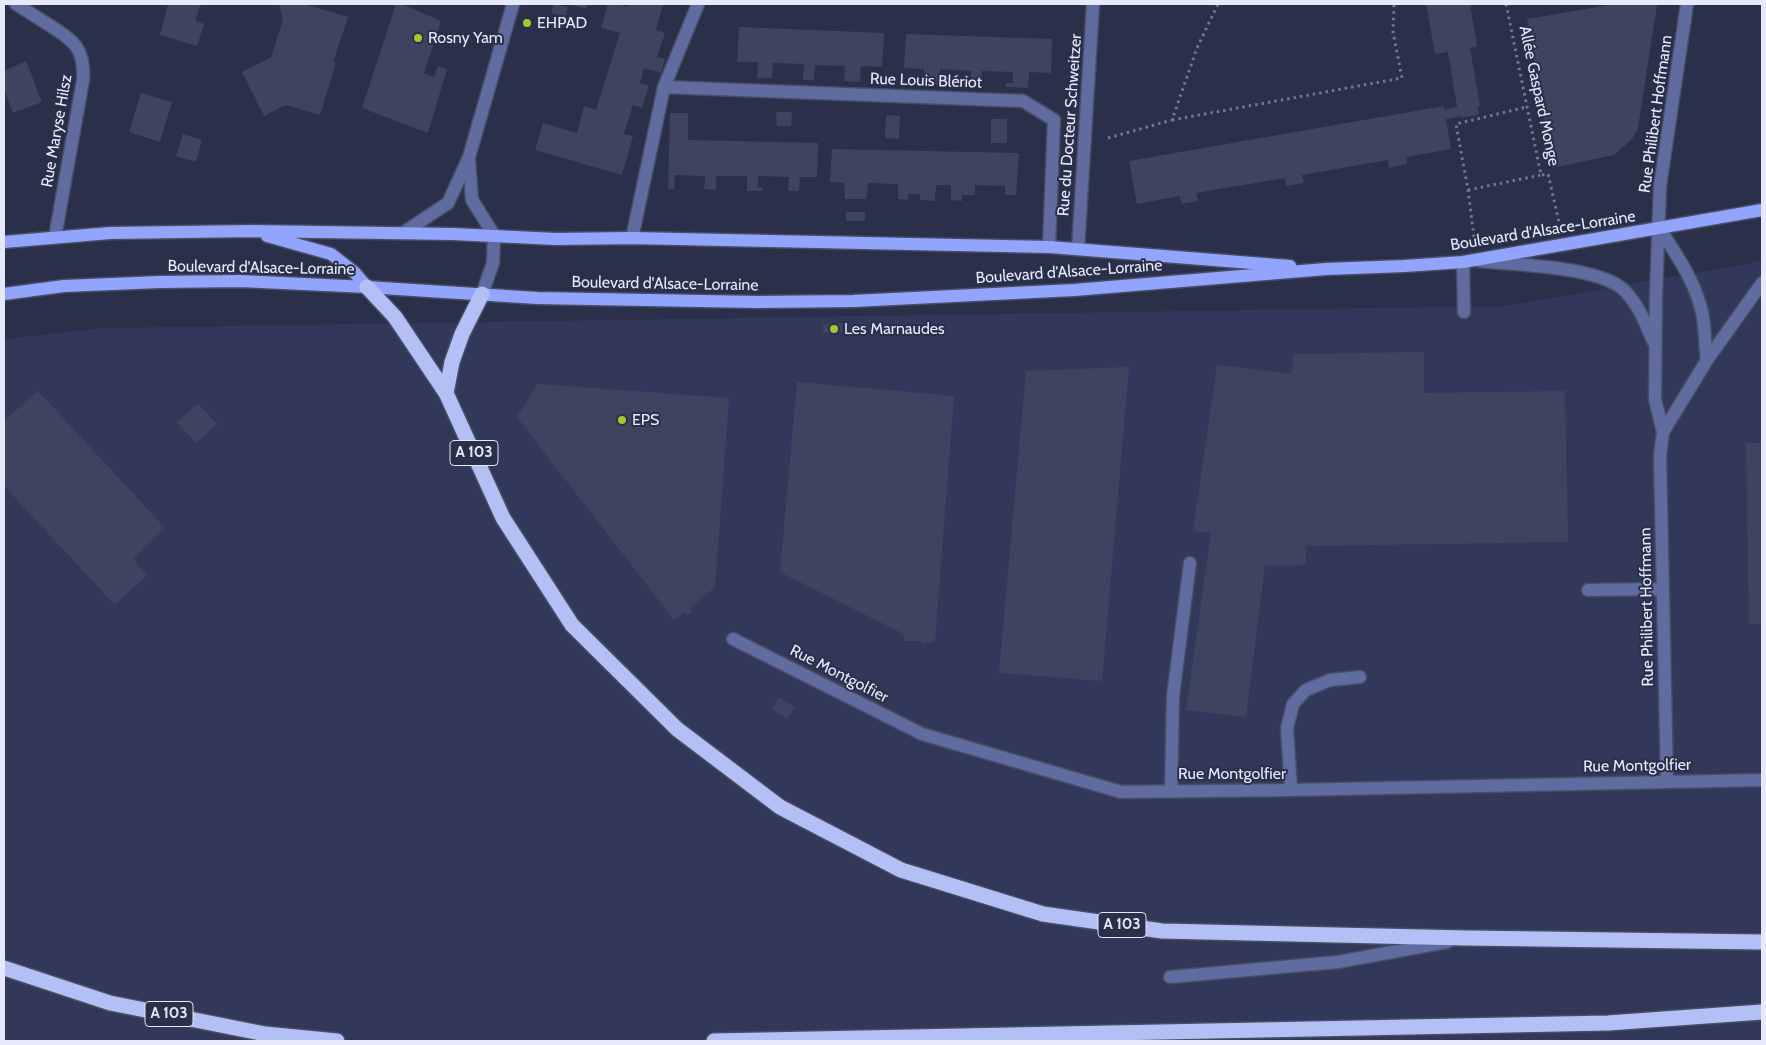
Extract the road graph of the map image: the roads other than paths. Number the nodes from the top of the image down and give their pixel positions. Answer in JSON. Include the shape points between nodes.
{"nodes":[{"id":1,"x":16,"y":4,"type":"edge"},
{"id":2,"x":513,"y":4,"type":"edge"},
{"id":3,"x":698,"y":4,"type":"edge"},
{"id":4,"x":1094,"y":4,"type":"edge"},
{"id":5,"x":1687,"y":4,"type":"edge"},
{"id":6,"x":664,"y":87,"type":"junction"},
{"id":7,"x":469,"y":158,"type":"junction"},
{"id":8,"x":1762,"y":210,"type":"edge"},
{"id":9,"x":1660,"y":229,"type":"junction"},
{"id":10,"x":252,"y":231,"type":"junction"},
{"id":11,"x":403,"y":233,"type":"junction"},
{"id":12,"x":494,"y":235,"type":"junction"},
{"id":13,"x":55,"y":237,"type":"junction"},
{"id":14,"x":632,"y":238,"type":"junction"},
{"id":15,"x":4,"y":242,"type":"edge"},
{"id":16,"x":1049,"y":247,"type":"junction"},
{"id":17,"x":1078,"y":249,"type":"junction"},
{"id":18,"x":1477,"y":260,"type":"junction"},
{"id":19,"x":1463,"y":262,"type":"junction"},
{"id":20,"x":1326,"y":269,"type":"junction"},
{"id":21,"x":1762,"y":283,"type":"edge"},
{"id":22,"x":367,"y":287,"type":"junction"},
{"id":23,"x":4,"y":294,"type":"edge"},
{"id":24,"x":482,"y":294,"type":"junction"},
{"id":25,"x":1464,"y":312,"type":"dead end"},
{"id":26,"x":1655,"y":345,"type":"junction"},
{"id":27,"x":1707,"y":360,"type":"junction"},
{"id":28,"x":446,"y":394,"type":"junction"},
{"id":29,"x":1664,"y":432,"type":"junction"},
{"id":30,"x":1190,"y":563,"type":"dead end"},
{"id":31,"x":1662,"y":589,"type":"junction"},
{"id":32,"x":1588,"y":590,"type":"dead end"},
{"id":33,"x":733,"y":639,"type":"dead end"},
{"id":34,"x":1360,"y":677,"type":"dead end"},
{"id":35,"x":1762,"y":780,"type":"edge"},
{"id":36,"x":1667,"y":781,"type":"junction"},
{"id":37,"x":1291,"y":790,"type":"junction"},
{"id":38,"x":1170,"y":791,"type":"junction"},
{"id":39,"x":1466,"y":938,"type":"junction"},
{"id":40,"x":1762,"y":942,"type":"edge"},
{"id":41,"x":4,"y":968,"type":"edge"},
{"id":42,"x":1170,"y":977,"type":"dead end"},
{"id":43,"x":1762,"y":1012,"type":"edge"},
{"id":44,"x":338,"y":1041,"type":"edge"},
{"id":45,"x":714,"y":1041,"type":"edge"}],
"edges":[{"from":1,"to":13,"type":"street","name":"Rue Maryse Hilsz","via":[[71,39],[83,64],[83,80]]},
{"from":2,"to":7,"type":"street"},
{"from":3,"to":6,"type":"street"},
{"from":4,"to":17,"type":"street","name":"Rue du Docteur Schweitzer"},
{"from":5,"to":9,"type":"street","name":"Rue Philibert Hoffmann","via":[[1660,186]]},
{"from":6,"to":14,"type":"street"},
{"from":6,"to":16,"type":"street","name":"Rue Louis Blériot","via":[[1023,101],[1054,120]]},
{"from":7,"to":11,"type":"street","via":[[448,203]]},
{"from":7,"to":12,"type":"street","via":[[472,200]]},
{"from":8,"to":9,"type":"main road","name":"Boulevard d'Alsace-Lorraine"},
{"from":9,"to":18,"type":"main road","name":"Boulevard d'Alsace-Lorraine"},
{"from":9,"to":26,"type":"street","name":"Rue Philibert Hoffmann"},
{"from":9,"to":27,"type":"street","via":[[1693,288],[1702,315]]},
{"from":10,"to":11,"type":"main road","name":"Boulevard d'Alsace-Lorraine"},
{"from":10,"to":13,"type":"main road","name":"Boulevard d'Alsace-Lorraine"},
{"from":10,"to":22,"type":"main road","via":[[331,254]]},
{"from":11,"to":12,"type":"main road","name":"Boulevard d'Alsace-Lorraine"},
{"from":12,"to":14,"type":"main road","name":"Boulevard d'Alsace-Lorraine"},
{"from":12,"to":24,"type":"street","via":[[493,262]]},
{"from":13,"to":15,"type":"main road","name":"Boulevard d'Alsace-Lorraine"},
{"from":14,"to":16,"type":"main road","name":"Boulevard d'Alsace-Lorraine"},
{"from":16,"to":17,"type":"main road","name":"Boulevard d'Alsace-Lorraine"},
{"from":17,"to":20,"type":"main road","name":"Boulevard d'Alsace-Lorraine"},
{"from":18,"to":19,"type":"main road","name":"Boulevard d'Alsace-Lorraine"},
{"from":18,"to":26,"type":"street","name":"Rue Philibert Hoffmann","via":[[1576,271],[1612,282],[1641,311]]},
{"from":19,"to":20,"type":"main road","name":"Boulevard d'Alsace-Lorraine"},
{"from":19,"to":25,"type":"street"},
{"from":20,"to":24,"type":"main road","name":"Boulevard d'Alsace-Lorraine","via":[[1074,290],[853,301],[747,302]]},
{"from":21,"to":27,"type":"street","name":"Rue Philibert Hoffmann"},
{"from":22,"to":23,"type":"main road","name":"Boulevard d'Alsace-Lorraine","via":[[160,282],[64,286]]},
{"from":22,"to":24,"type":"main road","name":"Boulevard d'Alsace-Lorraine"},
{"from":22,"to":28,"type":"highway","number":"A 103","via":[[395,317]]},
{"from":24,"to":28,"type":"highway","via":[[462,334]]},
{"from":26,"to":29,"type":"street","name":"Rue Philibert Hoffmann","via":[[1655,399]]},
{"from":27,"to":29,"type":"street","name":"Rue Philibert Hoffmann"},
{"from":28,"to":39,"type":"highway","number":"A 103","via":[[503,518],[572,625],[678,729],[780,807],[900,870],[1043,914],[1162,931]]},
{"from":29,"to":31,"type":"street","name":"Rue Philibert Hoffmann","via":[[1660,456]]},
{"from":30,"to":38,"type":"street","via":[[1173,696]]},
{"from":31,"to":32,"type":"street"},
{"from":31,"to":36,"type":"street","name":"Rue Philibert Hoffmann"},
{"from":33,"to":38,"type":"street","name":"Rue Montgolfier","via":[[922,734],[1121,792]]},
{"from":34,"to":37,"type":"street","via":[[1330,680],[1306,690],[1293,704],[1287,728]]},
{"from":35,"to":36,"type":"street","name":"Rue Montgolfier"},
{"from":36,"to":37,"type":"street","name":"Rue Montgolfier"},
{"from":37,"to":38,"type":"street","name":"Rue Montgolfier"},
{"from":39,"to":40,"type":"highway","number":"A 103"},
{"from":39,"to":42,"type":"street","via":[[1338,962]]},
{"from":41,"to":44,"type":"highway","number":"A 103","via":[[110,1002],[265,1034]]},
{"from":43,"to":45,"type":"highway","via":[[1608,1023]]}]}
